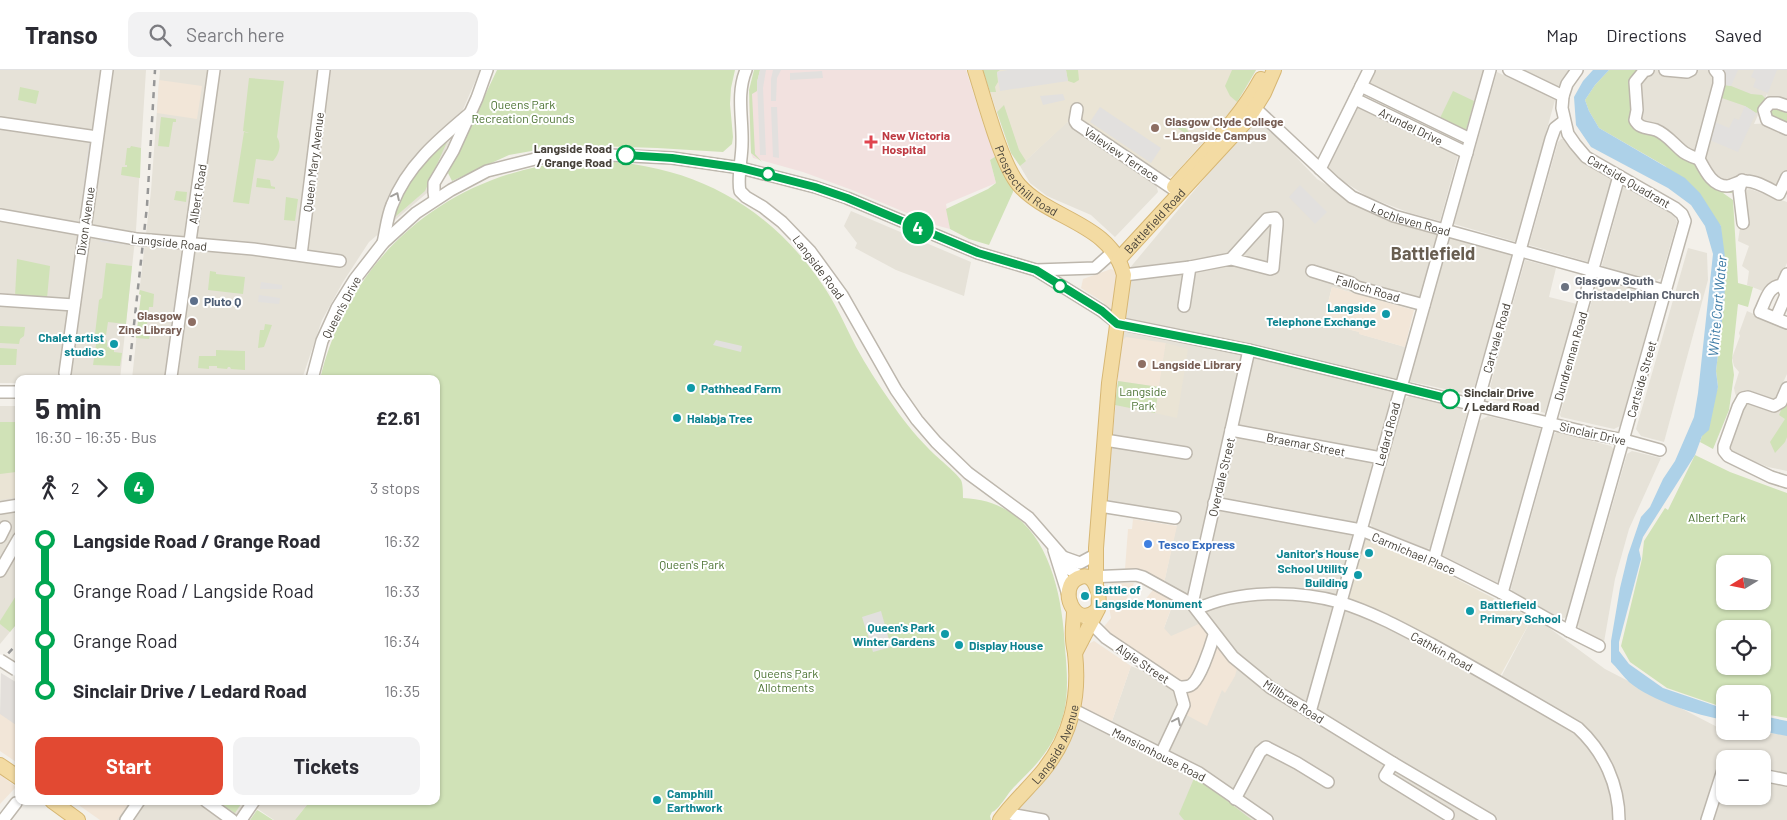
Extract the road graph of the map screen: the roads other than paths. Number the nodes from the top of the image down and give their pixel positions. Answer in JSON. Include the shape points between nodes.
{"nodes":[{"id":1,"x":106,"y":70,"type":"edge"},
{"id":2,"x":214,"y":70,"type":"edge"},
{"id":3,"x":324,"y":70,"type":"edge"},
{"id":4,"x":487,"y":70,"type":"edge"},
{"id":5,"x":746,"y":70,"type":"edge"},
{"id":6,"x":976,"y":70,"type":"edge"},
{"id":7,"x":1265,"y":70,"type":"edge"},
{"id":8,"x":1274,"y":70,"type":"edge"},
{"id":9,"x":1369,"y":70,"type":"edge"},
{"id":10,"x":1490,"y":70,"type":"edge"},
{"id":11,"x":1509,"y":70,"type":"edge"},
{"id":12,"x":1577,"y":70,"type":"edge"},
{"id":13,"x":1648,"y":70,"type":"edge"},
{"id":14,"x":1666,"y":70,"type":"edge"},
{"id":15,"x":1691,"y":70,"type":"edge"},
{"id":16,"x":1715,"y":70,"type":"edge"},
{"id":17,"x":1361,"y":86,"type":"junction"},
{"id":18,"x":1563,"y":96,"type":"junction"},
{"id":19,"x":1355,"y":99,"type":"junction"},
{"id":20,"x":1251,"y":106,"type":"junction"},
{"id":21,"x":1787,"y":106,"type":"edge"},
{"id":22,"x":1077,"y":108,"type":"dead end"},
{"id":23,"x":469,"y":114,"type":"junction"},
{"id":24,"x":1564,"y":121,"type":"junction"},
{"id":25,"x":0,"y":123,"type":"edge"},
{"id":26,"x":1787,"y":129,"type":"edge"},
{"id":27,"x":96,"y":137,"type":"junction"},
{"id":28,"x":1470,"y":139,"type":"junction"},
{"id":29,"x":1467,"y":152,"type":"junction"},
{"id":30,"x":1699,"y":160,"type":"junction"},
{"id":31,"x":741,"y":168,"type":"junction"},
{"id":32,"x":1320,"y":169,"type":"junction"},
{"id":33,"x":1619,"y":176,"type":"junction"},
{"id":34,"x":1787,"y":178,"type":"edge"},
{"id":35,"x":1742,"y":180,"type":"junction"},
{"id":36,"x":1176,"y":191,"type":"junction"},
{"id":37,"x":435,"y":199,"type":"junction"},
{"id":38,"x":1682,"y":214,"type":"joint"},
{"id":39,"x":0,"y":215,"type":"edge"},
{"id":40,"x":1742,"y":224,"type":"dead end"},
{"id":41,"x":1444,"y":229,"type":"junction"},
{"id":42,"x":84,"y":231,"type":"junction"},
{"id":43,"x":383,"y":243,"type":"junction"},
{"id":44,"x":188,"y":244,"type":"junction"},
{"id":45,"x":1520,"y":251,"type":"junction"},
{"id":46,"x":301,"y":255,"type":"junction"},
{"id":47,"x":1116,"y":255,"type":"junction"},
{"id":48,"x":1231,"y":259,"type":"junction"},
{"id":49,"x":340,"y":260,"type":"dead end"},
{"id":50,"x":1190,"y":267,"type":"junction"},
{"id":51,"x":1036,"y":270,"type":"junction"},
{"id":52,"x":1312,"y":271,"type":"dead end"},
{"id":53,"x":1594,"y":271,"type":"junction"},
{"id":54,"x":1124,"y":275,"type":"junction"},
{"id":55,"x":1785,"y":280,"type":"edge"},
{"id":56,"x":1666,"y":291,"type":"junction"},
{"id":57,"x":0,"y":300,"type":"edge"},
{"id":58,"x":74,"y":305,"type":"junction"},
{"id":59,"x":1424,"y":305,"type":"junction"},
{"id":60,"x":1184,"y":306,"type":"dead end"},
{"id":61,"x":1782,"y":321,"type":"edge"},
{"id":62,"x":1117,"y":324,"type":"junction"},
{"id":63,"x":1250,"y":350,"type":"junction"},
{"id":64,"x":65,"y":373,"type":"dead end"},
{"id":65,"x":171,"y":375,"type":"edge"},
{"id":66,"x":313,"y":375,"type":"edge"},
{"id":67,"x":1400,"y":386,"type":"junction"},
{"id":68,"x":1787,"y":388,"type":"edge"},
{"id":69,"x":0,"y":392,"type":"edge"},
{"id":70,"x":15,"y":392,"type":"edge"},
{"id":71,"x":1476,"y":406,"type":"junction"},
{"id":72,"x":1551,"y":423,"type":"junction"},
{"id":73,"x":1231,"y":430,"type":"junction"},
{"id":74,"x":1105,"y":440,"type":"junction"},
{"id":75,"x":1624,"y":440,"type":"junction"},
{"id":76,"x":1660,"y":450,"type":"dead end"},
{"id":77,"x":1186,"y":452,"type":"dead end"},
{"id":78,"x":1380,"y":458,"type":"junction"},
{"id":79,"x":1787,"y":482,"type":"edge"},
{"id":80,"x":1214,"y":503,"type":"junction"},
{"id":81,"x":15,"y":505,"type":"edge"},
{"id":82,"x":1100,"y":506,"type":"junction"},
{"id":83,"x":0,"y":508,"type":"edge"},
{"id":84,"x":1175,"y":518,"type":"dead end"},
{"id":85,"x":1361,"y":530,"type":"junction"},
{"id":86,"x":15,"y":545,"type":"edge"},
{"id":87,"x":1052,"y":546,"type":"junction"},
{"id":88,"x":1095,"y":552,"type":"junction"},
{"id":89,"x":1063,"y":557,"type":"junction"},
{"id":90,"x":1434,"y":559,"type":"junction"},
{"id":91,"x":0,"y":572,"type":"edge"},
{"id":92,"x":1112,"y":576,"type":"junction"},
{"id":93,"x":1089,"y":578,"type":"junction"},
{"id":94,"x":1502,"y":593,"type":"junction"},
{"id":95,"x":1340,"y":602,"type":"junction"},
{"id":96,"x":1194,"y":606,"type":"junction"},
{"id":97,"x":1083,"y":612,"type":"junction"},
{"id":98,"x":1569,"y":631,"type":"junction"},
{"id":99,"x":1214,"y":635,"type":"junction"},
{"id":100,"x":1082,"y":638,"type":"junction"},
{"id":101,"x":1106,"y":638,"type":"junction"},
{"id":102,"x":1599,"y":646,"type":"dead end"},
{"id":103,"x":1075,"y":653,"type":"junction"},
{"id":104,"x":1209,"y":653,"type":"junction"},
{"id":105,"x":1232,"y":657,"type":"junction"},
{"id":106,"x":0,"y":660,"type":"edge"},
{"id":107,"x":15,"y":670,"type":"edge"},
{"id":108,"x":1179,"y":687,"type":"junction"},
{"id":109,"x":1074,"y":710,"type":"junction"},
{"id":110,"x":1310,"y":712,"type":"junction"},
{"id":111,"x":1161,"y":754,"type":"junction"},
{"id":112,"x":1393,"y":763,"type":"junction"},
{"id":113,"x":0,"y":765,"type":"edge"},
{"id":114,"x":15,"y":775,"type":"edge"},
{"id":115,"x":1771,"y":777,"type":"edge"},
{"id":116,"x":1787,"y":780,"type":"edge"},
{"id":117,"x":1328,"y":782,"type":"dead end"},
{"id":118,"x":1716,"y":792,"type":"edge"},
{"id":119,"x":1235,"y":799,"type":"junction"},
{"id":120,"x":15,"y":804,"type":"edge"},
{"id":121,"x":57,"y":805,"type":"edge"},
{"id":122,"x":136,"y":805,"type":"edge"},
{"id":123,"x":211,"y":805,"type":"edge"},
{"id":124,"x":251,"y":805,"type":"edge"},
{"id":125,"x":1448,"y":815,"type":"dead end"},
{"id":126,"x":1003,"y":817,"type":"edge"},
{"id":127,"x":3,"y":820,"type":"edge"},
{"id":128,"x":78,"y":820,"type":"edge"},
{"id":129,"x":126,"y":820,"type":"edge"},
{"id":130,"x":232,"y":820,"type":"edge"},
{"id":131,"x":241,"y":820,"type":"edge"},
{"id":132,"x":1044,"y":820,"type":"edge"},
{"id":133,"x":1266,"y":820,"type":"edge"},
{"id":134,"x":1490,"y":820,"type":"edge"},
{"id":135,"x":1619,"y":820,"type":"edge"},
{"id":136,"x":1707,"y":820,"type":"edge"}],
"edges":[{"from":1,"to":27,"type":"street","name":"Dixon Avenue"},
{"from":2,"to":44,"type":"street","name":"Albert Road"},
{"from":3,"to":46,"type":"street","name":"Queen Mary Avenue"},
{"from":4,"to":23,"type":"street"},
{"from":5,"to":31,"type":"street","via":[[741,98]]},
{"from":6,"to":47,"type":"main road","name":"Prospecthill Road","via":[[1001,148],[1017,183],[1037,201],[1093,233]]},
{"from":7,"to":20,"type":"main road","name":"Battlefield Road"},
{"from":8,"to":20,"type":"main road","name":"Battlefield Road"},
{"from":9,"to":17,"type":"street"},
{"from":10,"to":28,"type":"street","name":"Ledard Road"},
{"from":11,"to":18,"type":"street"},
{"from":12,"to":18,"type":"street"},
{"from":13,"to":30,"type":"street","via":[[1635,82],[1635,120],[1642,128],[1655,130],[1674,141],[1682,152]]},
{"from":14,"to":15,"type":"street"},
{"from":16,"to":30,"type":"street","via":[[1719,84]]},
{"from":17,"to":19,"type":"street"},
{"from":17,"to":28,"type":"street","name":"Arundel Drive"},
{"from":18,"to":24,"type":"street"},
{"from":19,"to":29,"type":"street","name":"Arundel Drive"},
{"from":19,"to":32,"type":"street"},
{"from":20,"to":32,"type":"street","name":"Lochleven Road"},
{"from":20,"to":36,"type":"main road","name":"Battlefield Road","via":[[1228,126]]},
{"from":21,"to":26,"type":"street","via":[[1770,103],[1764,110],[1767,120]]},
{"from":22,"to":36,"type":"street","name":"Valeview Terrace","via":[[1077,124]]},
{"from":23,"to":37,"type":"street","via":[[434,183]]},
{"from":43,"to":23,"type":"street","one_way":true,"via":[[392,205],[407,176],[438,141]]},
{"from":24,"to":33,"type":"street","name":"Cartside Quadrant","via":[[1568,134],[1586,157]]},
{"from":24,"to":45,"type":"street","name":"Cartvale Road","via":[[1555,128],[1551,139]]},
{"from":25,"to":27,"type":"street"},
{"from":27,"to":42,"type":"street","name":"Dixon Avenue"},
{"from":28,"to":29,"type":"street","name":"Ledard Road"},
{"from":29,"to":41,"type":"street","name":"Ledard Road"},
{"from":30,"to":35,"type":"street","via":[[1707,176],[1715,182],[1727,186]]},
{"from":31,"to":37,"type":"street","via":[[635,156],[589,154],[539,158],[487,172]]},
{"from":31,"to":51,"type":"street","via":[[847,198],[978,253]]},
{"from":31,"to":87,"type":"street","name":"Langside Road","via":[[740,191],[794,232],[816,258],[917,420],[956,463],[1029,518]]},
{"from":32,"to":41,"type":"street","name":"Lochleven Road","via":[[1352,197],[1394,216]]},
{"from":33,"to":38,"type":"street","name":"Cartside Quadrant"},
{"from":33,"to":53,"type":"street","name":"Dundrennan Road"},
{"from":34,"to":35,"type":"street","via":[[1779,194]]},
{"from":35,"to":40,"type":"street"},
{"from":36,"to":47,"type":"main road","name":"Battlefield Road"},
{"from":37,"to":43,"type":"street"},
{"from":38,"to":56,"type":"street","name":"Cartside Street","via":[[1684,229]]},
{"from":39,"to":42,"type":"street","name":"Langside Road"},
{"from":41,"to":45,"type":"street","name":"Lochleven Road"},
{"from":41,"to":59,"type":"street","name":"Ledard Road"},
{"from":42,"to":44,"type":"street","name":"Langside Road","bridge":true},
{"from":42,"to":58,"type":"street","name":"Dixon Avenue"},
{"from":43,"to":66,"type":"street","name":"Queen's Drive","via":[[355,279],[338,308],[322,341]]},
{"from":44,"to":46,"type":"street","name":"Langside Road"},
{"from":44,"to":65,"type":"street","name":"Albert Road"},
{"from":45,"to":53,"type":"street","name":"Lochleven Road"},
{"from":45,"to":71,"type":"street","name":"Cartvale Road"},
{"from":46,"to":49,"type":"street","name":"Langside Road"},
{"from":47,"to":51,"type":"street","via":[[1095,268]]},
{"from":47,"to":54,"type":"main road","name":"Battlefield Road"},
{"from":48,"to":48,"type":"street","via":[[1273,268],[1275,218],[1267,220]]},
{"from":48,"to":50,"type":"street"},
{"from":50,"to":54,"type":"street"},
{"from":50,"to":60,"type":"street"},
{"from":51,"to":62,"type":"street"},
{"from":52,"to":59,"type":"street","name":"Falloch Road"},
{"from":53,"to":56,"type":"street","name":"Lochleven Road"},
{"from":53,"to":72,"type":"street","name":"Dundrennan Road"},
{"from":54,"to":62,"type":"main road","name":"Battlefield Road"},
{"from":55,"to":61,"type":"street"},
{"from":55,"to":61,"type":"street","via":[[1771,289],[1755,309]]},
{"from":56,"to":75,"type":"street","name":"Cartside Street"},
{"from":57,"to":58,"type":"street"},
{"from":58,"to":64,"type":"street","name":"Dixon Avenue"},
{"from":59,"to":67,"type":"street","name":"Ledard Road"},
{"from":62,"to":63,"type":"street","name":"Sinclair Drive"},
{"from":62,"to":74,"type":"main road","name":"Battlefield Road"},
{"from":63,"to":67,"type":"street","name":"Sinclair Drive"},
{"from":63,"to":73,"type":"street","name":"Overdale Street"},
{"from":67,"to":71,"type":"street","name":"Sinclair Drive"},
{"from":67,"to":78,"type":"street","name":"Ledard Road"},
{"from":68,"to":79,"type":"street","via":[[1781,402],[1774,406],[1743,398],[1724,451],[1728,456]]},
{"from":69,"to":70,"type":"street"},
{"from":71,"to":72,"type":"street","name":"Sinclair Drive"},
{"from":71,"to":90,"type":"street","name":"Cartvale Road"},
{"from":72,"to":75,"type":"street","name":"Sinclair Drive"},
{"from":72,"to":94,"type":"street","name":"Dundrennan Road"},
{"from":73,"to":78,"type":"street","name":"Braemar Street"},
{"from":73,"to":80,"type":"street","name":"Overdale Street"},
{"from":74,"to":77,"type":"street"},
{"from":74,"to":82,"type":"main road","name":"Battlefield Road"},
{"from":75,"to":76,"type":"street","name":"Sinclair Drive"},
{"from":75,"to":98,"type":"street","name":"Cartside Street"},
{"from":78,"to":85,"type":"street","name":"Ledard Road"},
{"from":80,"to":85,"type":"street","name":"Carmichael Place"},
{"from":80,"to":96,"type":"street","name":"Overdale Street"},
{"from":81,"to":83,"type":"street"},
{"from":82,"to":84,"type":"street"},
{"from":82,"to":88,"type":"main road","name":"Battlefield Road"},
{"from":85,"to":90,"type":"street","name":"Carmichael Place"},
{"from":85,"to":95,"type":"street","name":"Ledard Road"},
{"from":86,"to":91,"type":"street"},
{"from":87,"to":89,"type":"street","name":"Langside Road"},
{"from":87,"to":97,"type":"street","name":"Langside Road"},
{"from":88,"to":89,"type":"street","via":[[1080,562]]},
{"from":88,"to":92,"type":"street"},
{"from":88,"to":93,"type":"main road","name":"Battlefield Road"},
{"from":89,"to":93,"type":"street","name":"Langside Road","via":[[1071,570]]},
{"from":90,"to":94,"type":"street","name":"Carmichael Place"},
{"from":92,"to":93,"type":"street","name":"Millbrae Road"},
{"from":92,"to":96,"type":"street","name":"Millbrae Road","via":[[1143,577]]},
{"from":93,"to":97,"type":"main road","via":[[1099,601]]},
{"from":93,"to":97,"type":"main road","name":"Battlefield Road","via":[[1075,579],[1071,585]]},
{"from":94,"to":98,"type":"street","name":"Carmichael Place"},
{"from":95,"to":96,"type":"street","name":"Cathkin Road","via":[[1296,594],[1273,594]]},
{"from":95,"to":110,"type":"street","name":"Ledard Road"},
{"from":95,"to":135,"type":"street","name":"Cathkin Road","via":[[1405,630],[1578,728],[1608,767]]},
{"from":96,"to":99,"type":"street","name":"Millbrae Road"},
{"from":97,"to":100,"type":"main road","name":"Langside Avenue"},
{"from":97,"to":101,"type":"street","name":"Algie Street"},
{"from":97,"to":103,"type":"main road","name":"Langside Avenue","via":[[1072,636]]},
{"from":98,"to":102,"type":"street","name":"Carmichael Place"},
{"from":99,"to":104,"type":"street"},
{"from":99,"to":105,"type":"street","name":"Millbrae Road"},
{"from":100,"to":101,"type":"street","name":"Algie Street"},
{"from":100,"to":103,"type":"main road","name":"Langside Avenue"},
{"from":101,"to":108,"type":"street","name":"Algie Street"},
{"from":103,"to":109,"type":"main road","name":"Langside Avenue"},
{"from":104,"to":105,"type":"street","via":[[1220,651]]},
{"from":104,"to":108,"type":"street","via":[[1194,683]]},
{"from":105,"to":110,"type":"street","name":"Millbrae Road","via":[[1271,688]]},
{"from":106,"to":107,"type":"street","bridge":true},
{"from":111,"to":108,"type":"street","one_way":true,"via":[[1184,704]]},
{"from":109,"to":111,"type":"street","name":"Mansionhouse Road"},
{"from":109,"to":126,"type":"main road","name":"Langside Avenue","via":[[1063,739],[1048,764]]},
{"from":110,"to":112,"type":"street","name":"Millbrae Road"},
{"from":111,"to":119,"type":"street","name":"Mansionhouse Road","via":[[1199,773]]},
{"from":112,"to":125,"type":"street","via":[[1385,776]]},
{"from":112,"to":134,"type":"street","name":"Millbrae Road"},
{"from":113,"to":114,"type":"main road"},
{"from":115,"to":116,"type":"street"},
{"from":117,"to":119,"type":"street","via":[[1266,747],[1260,752]]},
{"from":118,"to":136,"type":"street"},
{"from":119,"to":133,"type":"street","name":"Mansionhouse Road"},
{"from":120,"to":127,"type":"street"},
{"from":121,"to":128,"type":"main road"},
{"from":122,"to":129,"type":"street"},
{"from":123,"to":130,"type":"street"},
{"from":124,"to":131,"type":"street"},
{"from":126,"to":132,"type":"street"}]}
